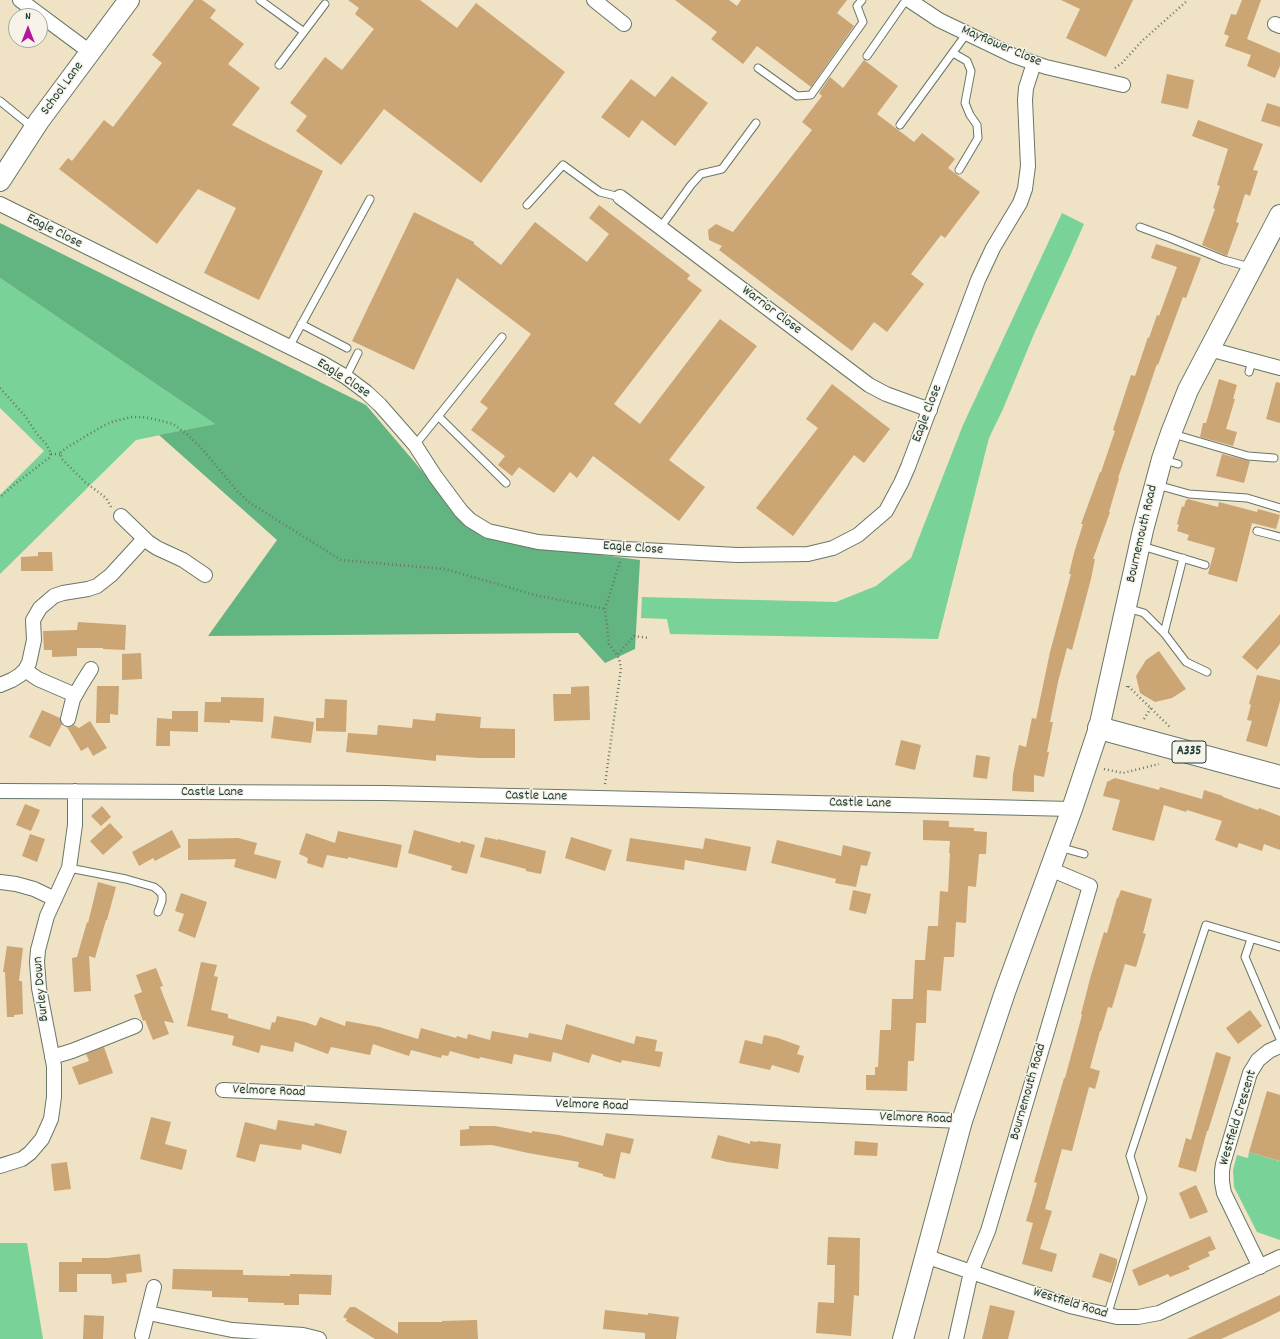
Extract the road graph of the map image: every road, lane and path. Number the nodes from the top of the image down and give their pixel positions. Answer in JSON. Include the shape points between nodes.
{"nodes":[{"id":1,"x":20,"y":0,"type":"edge"},
{"id":2,"x":129,"y":0,"type":"edge"},
{"id":3,"x":260,"y":0,"type":"edge"},
{"id":4,"x":594,"y":0,"type":"edge"},
{"id":5,"x":862,"y":0,"type":"edge"},
{"id":6,"x":906,"y":0,"type":"edge"},
{"id":7,"x":909,"y":0,"type":"edge"},
{"id":8,"x":1188,"y":0,"type":"edge"},
{"id":9,"x":325,"y":4,"type":"dead end"},
{"id":10,"x":624,"y":24,"type":"dead end"},
{"id":11,"x":304,"y":32,"type":"junction"},
{"id":12,"x":967,"y":33,"type":"junction"},
{"id":13,"x":90,"y":52,"type":"junction"},
{"id":14,"x":953,"y":53,"type":"junction"},
{"id":15,"x":867,"y":56,"type":"dead end"},
{"id":16,"x":1034,"y":63,"type":"junction"},
{"id":17,"x":279,"y":65,"type":"dead end"},
{"id":18,"x":758,"y":68,"type":"dead end"},
{"id":19,"x":1098,"y":79,"type":"junction"},
{"id":20,"x":1123,"y":85,"type":"dead end"},
{"id":21,"x":0,"y":101,"type":"edge"},
{"id":22,"x":756,"y":122,"type":"dead end"},
{"id":23,"x":900,"y":125,"type":"dead end"},
{"id":24,"x":34,"y":129,"type":"junction"},
{"id":25,"x":959,"y":170,"type":"dead end"},
{"id":26,"x":0,"y":181,"type":"edge"},
{"id":27,"x":620,"y":197,"type":"joint"},
{"id":28,"x":370,"y":199,"type":"dead end"},
{"id":29,"x":0,"y":204,"type":"edge"},
{"id":30,"x":527,"y":205,"type":"dead end"},
{"id":31,"x":1280,"y":215,"type":"edge"},
{"id":32,"x":1140,"y":227,"type":"dead end"},
{"id":33,"x":660,"y":228,"type":"junction"},
{"id":34,"x":1252,"y":268,"type":"junction"},
{"id":35,"x":301,"y":324,"type":"junction"},
{"id":36,"x":502,"y":337,"type":"dead end"},
{"id":37,"x":289,"y":347,"type":"junction"},
{"id":38,"x":347,"y":348,"type":"dead end"},
{"id":39,"x":1209,"y":349,"type":"junction"},
{"id":40,"x":358,"y":353,"type":"dead end"},
{"id":41,"x":1280,"y":368,"type":"edge"},
{"id":42,"x":346,"y":377,"type":"junction"},
{"id":43,"x":0,"y":388,"type":"edge"},
{"id":44,"x":930,"y":410,"type":"junction"},
{"id":45,"x":438,"y":416,"type":"junction"},
{"id":46,"x":1170,"y":433,"type":"junction"},
{"id":47,"x":415,"y":445,"type":"junction"},
{"id":48,"x":51,"y":454,"type":"junction"},
{"id":49,"x":60,"y":454,"type":"junction"},
{"id":50,"x":1274,"y":458,"type":"dead end"},
{"id":51,"x":506,"y":483,"type":"dead end"},
{"id":52,"x":1155,"y":485,"type":"junction"},
{"id":53,"x":0,"y":497,"type":"edge"},
{"id":54,"x":1280,"y":508,"type":"edge"},
{"id":55,"x":121,"y":516,"type":"joint"},
{"id":56,"x":1257,"y":531,"type":"dead end"},
{"id":57,"x":1280,"y":538,"type":"edge"},
{"id":58,"x":144,"y":539,"type":"junction"},
{"id":59,"x":1140,"y":545,"type":"junction"},
{"id":60,"x":625,"y":549,"type":"junction"},
{"id":61,"x":1183,"y":558,"type":"junction"},
{"id":62,"x":1205,"y":564,"type":"dead end"},
{"id":63,"x":205,"y":575,"type":"dead end"},
{"id":64,"x":1126,"y":607,"type":"junction"},
{"id":65,"x":605,"y":609,"type":"junction"},
{"id":66,"x":1164,"y":633,"type":"junction"},
{"id":67,"x":649,"y":638,"type":"dead end"},
{"id":68,"x":618,"y":654,"type":"junction"},
{"id":69,"x":91,"y":669,"type":"dead end"},
{"id":70,"x":25,"y":670,"type":"junction"},
{"id":71,"x":1207,"y":672,"type":"dead end"},
{"id":72,"x":0,"y":685,"type":"edge"},
{"id":73,"x":1126,"y":690,"type":"dead end"},
{"id":74,"x":76,"y":695,"type":"junction"},
{"id":75,"x":1151,"y":708,"type":"junction"},
{"id":76,"x":68,"y":719,"type":"dead end"},
{"id":77,"x":1144,"y":719,"type":"dead end"},
{"id":78,"x":1099,"y":728,"type":"junction"},
{"id":79,"x":1173,"y":730,"type":"dead end"},
{"id":80,"x":1087,"y":764,"type":"junction"},
{"id":81,"x":1160,"y":764,"type":"dead end"},
{"id":82,"x":1280,"y":777,"type":"edge"},
{"id":83,"x":0,"y":792,"type":"edge"},
{"id":84,"x":75,"y":792,"type":"junction"},
{"id":85,"x":605,"y":798,"type":"junction"},
{"id":86,"x":1072,"y":810,"type":"junction"},
{"id":87,"x":1059,"y":846,"type":"junction"},
{"id":88,"x":1084,"y":854,"type":"dead end"},
{"id":89,"x":69,"y":868,"type":"junction"},
{"id":90,"x":1050,"y":869,"type":"junction"},
{"id":91,"x":0,"y":882,"type":"edge"},
{"id":92,"x":55,"y":899,"type":"junction"},
{"id":93,"x":158,"y":912,"type":"dead end"},
{"id":94,"x":1251,"y":939,"type":"junction"},
{"id":95,"x":1280,"y":947,"type":"edge"},
{"id":96,"x":135,"y":1026,"type":"dead end"},
{"id":97,"x":1280,"y":1039,"type":"edge"},
{"id":98,"x":1280,"y":1046,"type":"edge"},
{"id":99,"x":52,"y":1057,"type":"junction"},
{"id":100,"x":223,"y":1090,"type":"dead end"},
{"id":101,"x":962,"y":1121,"type":"junction"},
{"id":102,"x":0,"y":1166,"type":"edge"},
{"id":103,"x":925,"y":1256,"type":"junction"},
{"id":104,"x":1280,"y":1257,"type":"edge"},
{"id":105,"x":1260,"y":1267,"type":"junction"},
{"id":106,"x":971,"y":1272,"type":"junction"},
{"id":107,"x":154,"y":1287,"type":"dead end"},
{"id":108,"x":148,"y":1313,"type":"junction"},
{"id":109,"x":1107,"y":1316,"type":"junction"},
{"id":110,"x":232,"y":1334,"type":"edge"},
{"id":111,"x":142,"y":1337,"type":"edge"},
{"id":112,"x":319,"y":1339,"type":"edge"},
{"id":113,"x":903,"y":1339,"type":"edge"},
{"id":114,"x":956,"y":1339,"type":"edge"}],
"edges":[{"from":1,"to":13,"type":"street"},
{"from":2,"to":13,"type":"street","name":"School Lane"},
{"from":3,"to":11,"type":"lane"},
{"from":4,"to":10,"type":"street"},
{"from":5,"to":18,"type":"lane","via":[[857,6],[863,22],[811,95],[797,96]]},
{"from":6,"to":15,"type":"lane"},
{"from":7,"to":12,"type":"street","name":"Mayflower Close","via":[[939,20]]},
{"from":8,"to":19,"type":"path","via":[[1142,41],[1122,63],[1110,71],[1104,70]]},
{"from":9,"to":11,"type":"lane"},
{"from":11,"to":17,"type":"lane"},
{"from":12,"to":14,"type":"lane"},
{"from":12,"to":16,"type":"street","name":"Mayflower Close"},
{"from":13,"to":24,"type":"street","name":"School Lane"},
{"from":14,"to":23,"type":"lane"},
{"from":14,"to":25,"type":"lane","via":[[967,61],[972,71],[965,103],[977,125],[978,138]]},
{"from":16,"to":19,"type":"street","name":"Mayflower Close"},
{"from":16,"to":44,"type":"street","name":"Eagle Close","via":[[1025,100],[1028,166],[1025,189],[978,280]]},
{"from":19,"to":20,"type":"street","name":"Mayflower Close"},
{"from":21,"to":24,"type":"lane"},
{"from":22,"to":33,"type":"lane","via":[[722,169],[701,174]]},
{"from":24,"to":26,"type":"street","name":"School Lane"},
{"from":27,"to":30,"type":"lane","via":[[600,192],[563,165]]},
{"from":27,"to":33,"type":"street","name":"Warrior Close"},
{"from":28,"to":35,"type":"lane"},
{"from":29,"to":37,"type":"street","name":"Eagle Close"},
{"from":31,"to":34,"type":"street","name":"Bournemouth Road"},
{"from":32,"to":34,"type":"lane","via":[[1224,260]]},
{"from":33,"to":44,"type":"street","name":"Warrior Close","via":[[869,385]]},
{"from":34,"to":39,"type":"street","name":"Bournemouth Road"},
{"from":35,"to":37,"type":"lane"},
{"from":35,"to":38,"type":"lane"},
{"from":36,"to":45,"type":"lane"},
{"from":37,"to":42,"type":"street","name":"Eagle Close"},
{"from":39,"to":41,"type":"street","via":[[1250,366]]},
{"from":39,"to":46,"type":"street","name":"Bournemouth Road"},
{"from":40,"to":42,"type":"lane"},
{"from":42,"to":47,"type":"street","name":"Eagle Close","via":[[380,405]]},
{"from":43,"to":48,"type":"path","via":[[25,416]]},
{"from":44,"to":60,"type":"street","name":"Eagle Close","via":[[908,467],[886,511],[858,535],[833,548],[796,556]]},
{"from":45,"to":47,"type":"lane"},
{"from":45,"to":51,"type":"lane"},
{"from":46,"to":50,"type":"lane","via":[[1248,456]]},
{"from":46,"to":52,"type":"street","name":"Bournemouth Road","via":[[1170,462]]},
{"from":47,"to":60,"type":"street","name":"Eagle Close","via":[[461,511],[484,529],[538,542]]},
{"from":48,"to":49,"type":"path"},
{"from":48,"to":53,"type":"path"},
{"from":49,"to":55,"type":"path","via":[[85,482],[106,498],[114,517]]},
{"from":49,"to":65,"type":"path","via":[[103,426],[122,419],[142,417],[164,421],[180,429],[198,445],[250,503],[340,560],[445,569],[535,595]]},
{"from":52,"to":54,"type":"lane","via":[[1189,494],[1246,498]]},
{"from":52,"to":59,"type":"street","name":"Bournemouth Road"},
{"from":55,"to":58,"type":"street"},
{"from":56,"to":57,"type":"lane"},
{"from":58,"to":63,"type":"street"},
{"from":58,"to":70,"type":"street","via":[[111,575],[96,586],[54,596],[40,608],[33,620],[32,656]]},
{"from":59,"to":61,"type":"lane"},
{"from":59,"to":64,"type":"street","name":"Bournemouth Road"},
{"from":60,"to":65,"type":"path"},
{"from":61,"to":62,"type":"lane"},
{"from":61,"to":66,"type":"lane"},
{"from":64,"to":66,"type":"lane","via":[[1144,613]]},
{"from":64,"to":78,"type":"street","name":"Bournemouth Road"},
{"from":65,"to":68,"type":"path","via":[[609,644]]},
{"from":66,"to":71,"type":"lane","via":[[1186,662]]},
{"from":67,"to":68,"type":"path","via":[[634,636]]},
{"from":68,"to":85,"type":"path","via":[[621,668]]},
{"from":69,"to":74,"type":"street"},
{"from":70,"to":72,"type":"street"},
{"from":70,"to":74,"type":"street","via":[[38,679]]},
{"from":73,"to":75,"type":"path","via":[[1127,685]]},
{"from":74,"to":76,"type":"street"},
{"from":75,"to":77,"type":"path"},
{"from":75,"to":79,"type":"path"},
{"from":78,"to":80,"type":"street","name":"Bournemouth Road"},
{"from":78,"to":82,"type":"main road","number":"A335"},
{"from":80,"to":81,"type":"path","via":[[1123,773]]},
{"from":80,"to":86,"type":"street","name":"Bournemouth Road"},
{"from":83,"to":84,"type":"street","name":"Castle Lane"},
{"from":84,"to":85,"type":"street","name":"Castle Lane","via":[[384,793]]},
{"from":84,"to":89,"type":"street","name":"Burley Down","via":[[75,825]]},
{"from":85,"to":86,"type":"street","name":"Castle Lane"},
{"from":86,"to":87,"type":"street","name":"Bournemouth Road"},
{"from":87,"to":88,"type":"lane"},
{"from":87,"to":90,"type":"street","name":"Bournemouth Road"},
{"from":89,"to":92,"type":"street","name":"Burley Down"},
{"from":89,"to":93,"type":"lane","via":[[154,887],[162,895]]},
{"from":90,"to":101,"type":"street","name":"Bournemouth Road"},
{"from":90,"to":106,"type":"street","name":"Bournemouth Road","via":[[1090,886],[988,1231]]},
{"from":91,"to":92,"type":"street","via":[[34,889]]},
{"from":92,"to":99,"type":"street","name":"Burley Down","via":[[40,939],[37,962],[39,988]]},
{"from":94,"to":95,"type":"lane"},
{"from":94,"to":97,"type":"lane","via":[[1245,957]]},
{"from":94,"to":109,"type":"lane","via":[[1206,925],[1130,1156],[1144,1198]]},
{"from":96,"to":99,"type":"street"},
{"from":98,"to":105,"type":"street","name":"Westfield Crescent","via":[[1258,1060],[1250,1074],[1222,1171],[1224,1192]]},
{"from":99,"to":102,"type":"street","name":"Burley Down","via":[[54,1097],[47,1130],[30,1153],[22,1159]]},
{"from":100,"to":101,"type":"street","name":"Velmore Road"},
{"from":101,"to":103,"type":"street","name":"Bournemouth Road"},
{"from":103,"to":106,"type":"street","name":"Westfield Road"},
{"from":103,"to":113,"type":"street","name":"Bournemouth Road"},
{"from":104,"to":105,"type":"street","name":"Westfield Road"},
{"from":105,"to":109,"type":"street","name":"Westfield Road","via":[[1159,1313],[1138,1317]]},
{"from":106,"to":109,"type":"street","name":"Westfield Road"},
{"from":106,"to":114,"type":"street","name":"Bournemouth Road"},
{"from":107,"to":108,"type":"street"},
{"from":108,"to":110,"type":"street"},
{"from":108,"to":111,"type":"street"},
{"from":110,"to":112,"type":"street","via":[[303,1335]]}]}
